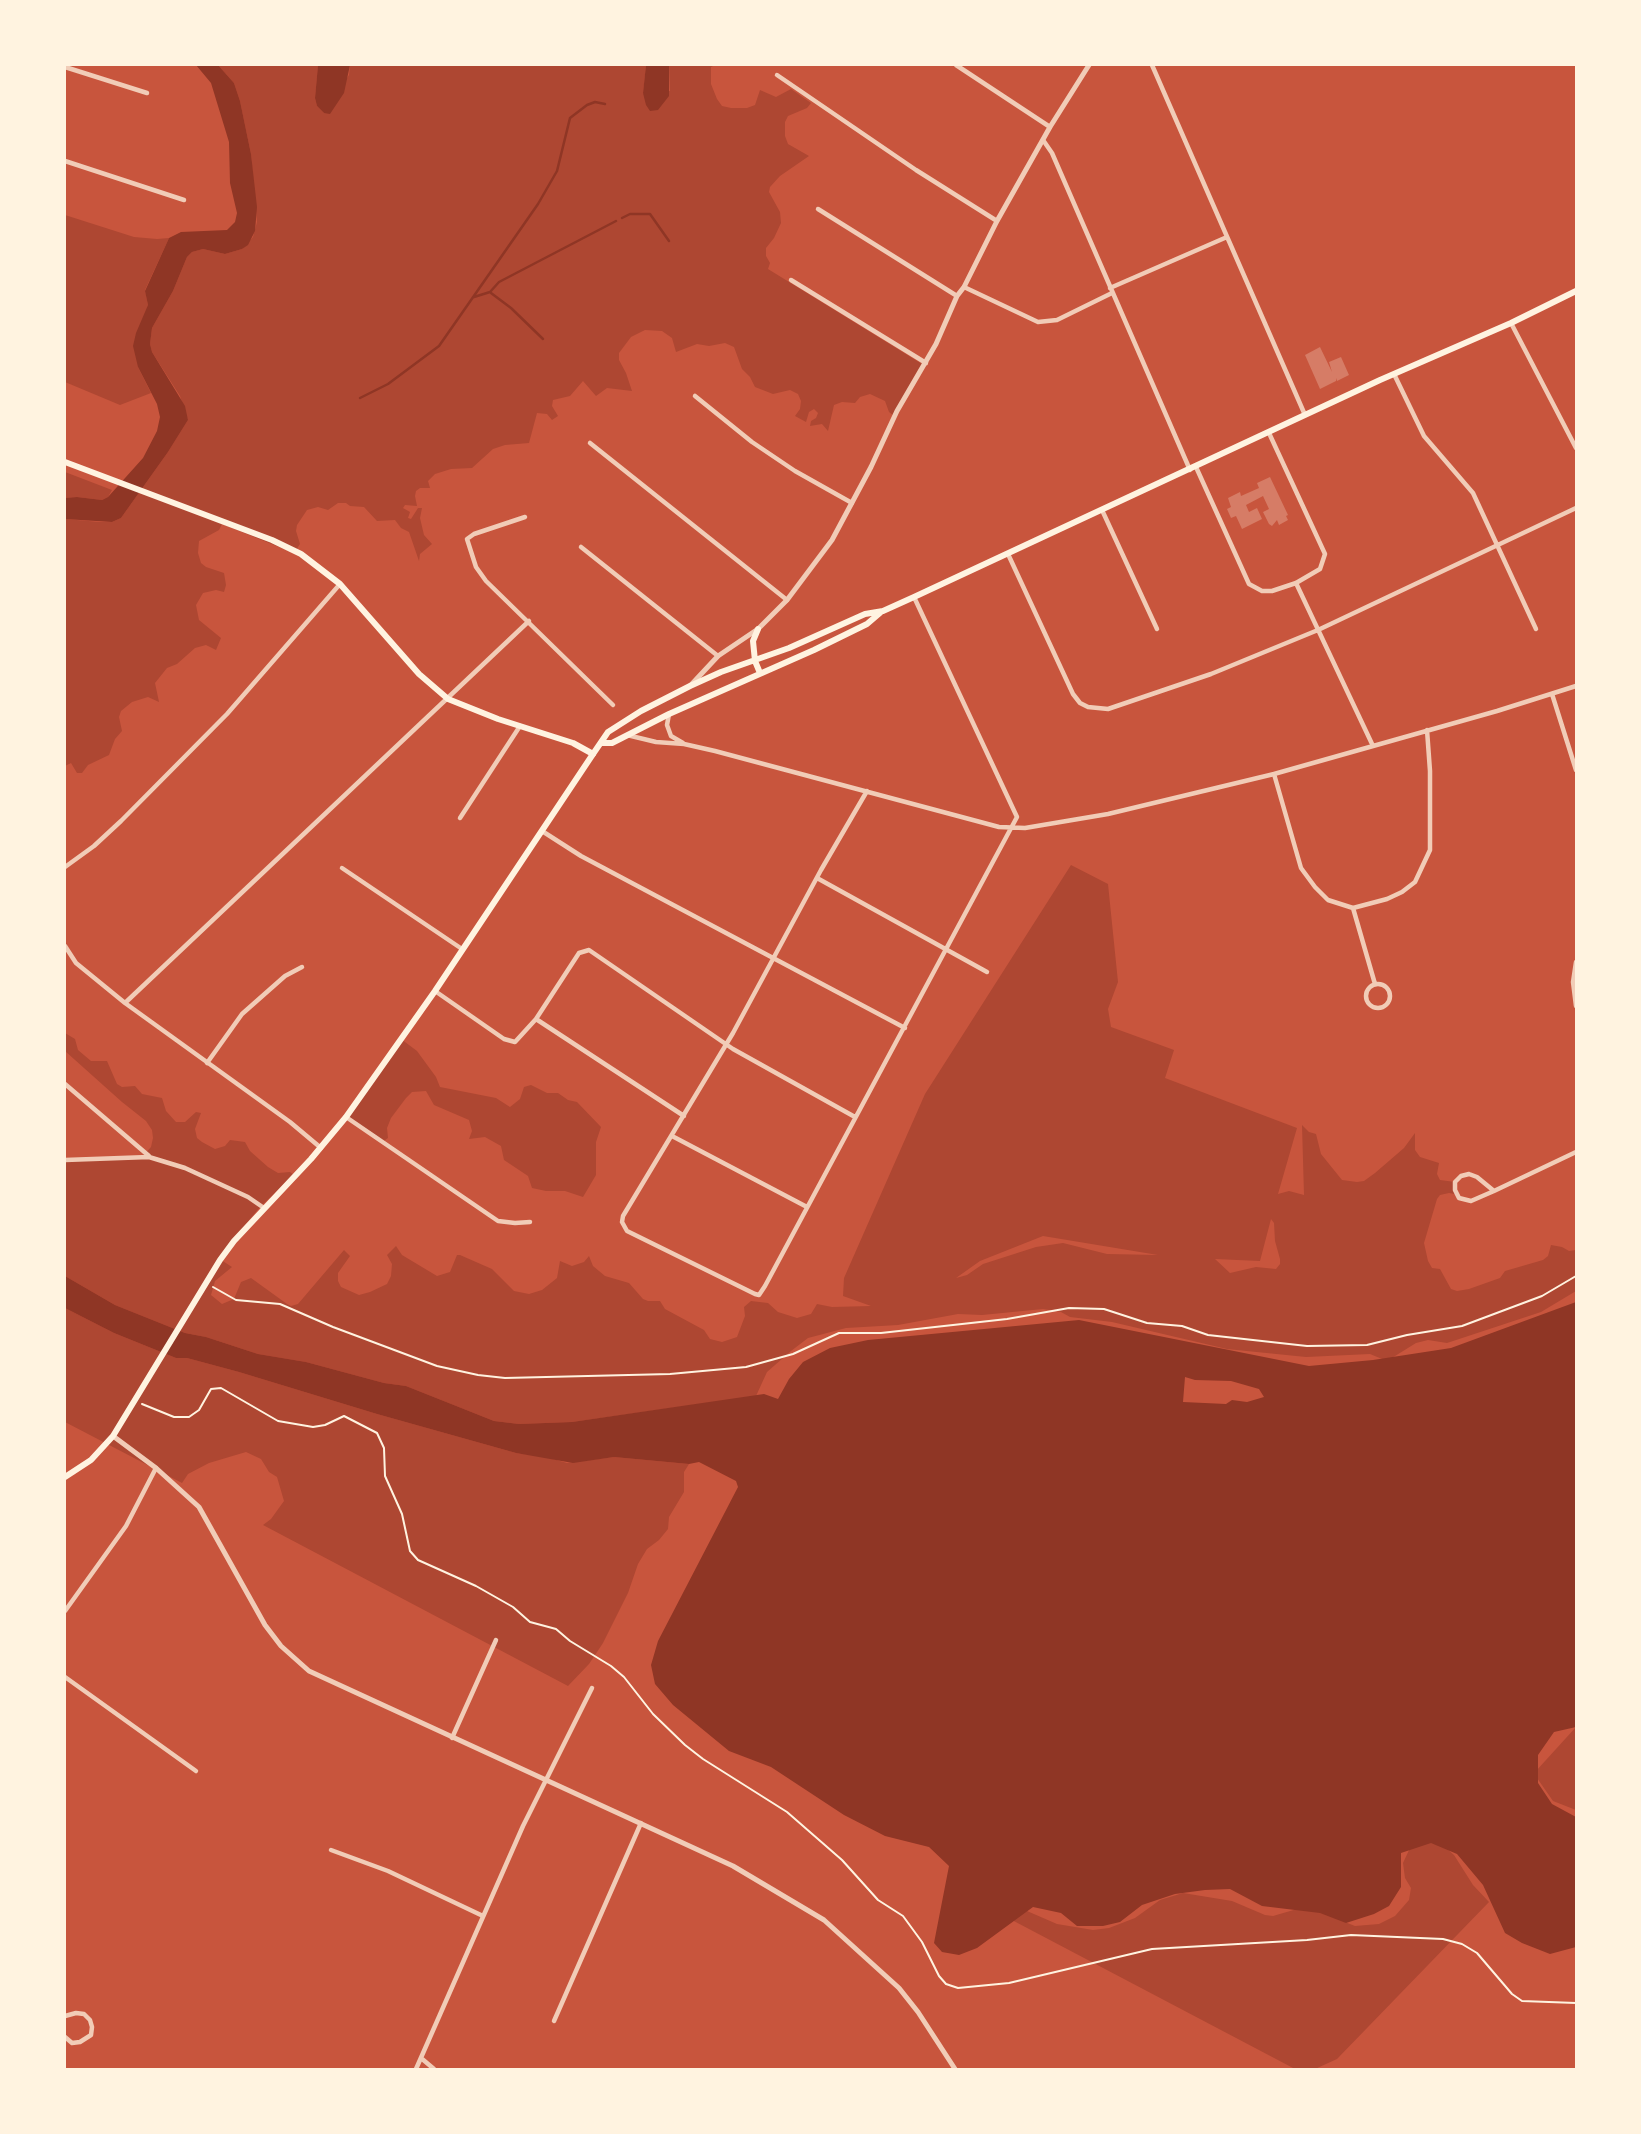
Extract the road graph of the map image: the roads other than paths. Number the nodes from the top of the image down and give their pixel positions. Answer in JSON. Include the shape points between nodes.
{"nodes":[{"id":1,"x":956,"y":65,"type":"edge"},
{"id":2,"x":1089,"y":65,"type":"edge"},
{"id":3,"x":1152,"y":65,"type":"edge"},
{"id":4,"x":65,"y":67,"type":"edge"},
{"id":5,"x":776,"y":75,"type":"dead end"},
{"id":6,"x":147,"y":93,"type":"dead end"},
{"id":7,"x":1050,"y":127,"type":"junction"},
{"id":8,"x":1043,"y":139,"type":"junction"},
{"id":9,"x":65,"y":161,"type":"edge"},
{"id":10,"x":184,"y":200,"type":"dead end"},
{"id":11,"x":818,"y":209,"type":"dead end"},
{"id":12,"x":997,"y":221,"type":"junction"},
{"id":13,"x":1227,"y":237,"type":"junction"},
{"id":14,"x":791,"y":281,"type":"dead end"},
{"id":15,"x":964,"y":286,"type":"junction"},
{"id":16,"x":1111,"y":290,"type":"junction"},
{"id":17,"x":1576,"y":291,"type":"edge"},
{"id":18,"x":957,"y":296,"type":"junction"},
{"id":19,"x":1511,"y":323,"type":"junction"},
{"id":20,"x":926,"y":363,"type":"junction"},
{"id":21,"x":1394,"y":374,"type":"junction"},
{"id":22,"x":695,"y":396,"type":"dead end"},
{"id":23,"x":1305,"y":415,"type":"junction"},
{"id":24,"x":1269,"y":433,"type":"junction"},
{"id":25,"x":590,"y":443,"type":"dead end"},
{"id":26,"x":1576,"y":448,"type":"edge"},
{"id":27,"x":65,"y":462,"type":"edge"},
{"id":28,"x":1193,"y":468,"type":"junction"},
{"id":29,"x":852,"y":503,"type":"junction"},
{"id":30,"x":1576,"y":508,"type":"edge"},
{"id":31,"x":1102,"y":510,"type":"junction"},
{"id":32,"x":525,"y":517,"type":"dead end"},
{"id":33,"x":1497,"y":545,"type":"junction"},
{"id":34,"x":581,"y":547,"type":"dead end"},
{"id":35,"x":1007,"y":554,"type":"junction"},
{"id":36,"x":1296,"y":583,"type":"junction"},
{"id":37,"x":340,"y":584,"type":"junction"},
{"id":38,"x":914,"y":597,"type":"junction"},
{"id":39,"x":787,"y":600,"type":"junction"},
{"id":40,"x":883,"y":611,"type":"junction"},
{"id":41,"x":529,"y":621,"type":"junction"},
{"id":42,"x":758,"y":629,"type":"junction"},
{"id":43,"x":1157,"y":629,"type":"dead end"},
{"id":44,"x":1536,"y":629,"type":"dead end"},
{"id":45,"x":1318,"y":630,"type":"junction"},
{"id":46,"x":718,"y":656,"type":"junction"},
{"id":47,"x":755,"y":661,"type":"junction"},
{"id":48,"x":760,"y":673,"type":"junction"},
{"id":49,"x":690,"y":686,"type":"junction"},
{"id":50,"x":1576,"y":686,"type":"edge"},
{"id":51,"x":1552,"y":694,"type":"junction"},
{"id":52,"x":448,"y":699,"type":"junction"},
{"id":53,"x":612,"y":705,"type":"dead end"},
{"id":54,"x":669,"y":714,"type":"junction"},
{"id":55,"x":520,"y":726,"type":"junction"},
{"id":56,"x":1427,"y":730,"type":"junction"},
{"id":57,"x":626,"y":735,"type":"junction"},
{"id":58,"x":602,"y":743,"type":"junction"},
{"id":59,"x":684,"y":744,"type":"junction"},
{"id":60,"x":1373,"y":746,"type":"junction"},
{"id":61,"x":593,"y":754,"type":"junction"},
{"id":62,"x":1576,"y":770,"type":"edge"},
{"id":63,"x":1274,"y":774,"type":"junction"},
{"id":64,"x":867,"y":791,"type":"junction"},
{"id":65,"x":460,"y":818,"type":"dead end"},
{"id":66,"x":1013,"y":827,"type":"junction"},
{"id":67,"x":541,"y":831,"type":"junction"},
{"id":68,"x":65,"y":867,"type":"edge"},
{"id":69,"x":342,"y":868,"type":"dead end"},
{"id":70,"x":817,"y":878,"type":"junction"},
{"id":71,"x":1353,"y":908,"type":"junction"},
{"id":72,"x":65,"y":946,"type":"edge"},
{"id":73,"x":946,"y":948,"type":"junction"},
{"id":74,"x":462,"y":949,"type":"junction"},
{"id":75,"x":775,"y":957,"type":"junction"},
{"id":76,"x":1576,"y":962,"type":"edge"},
{"id":77,"x":302,"y":967,"type":"dead end"},
{"id":78,"x":987,"y":972,"type":"dead end"},
{"id":79,"x":1374,"y":984,"type":"junction"},
{"id":80,"x":435,"y":991,"type":"junction"},
{"id":81,"x":125,"y":1003,"type":"junction"},
{"id":82,"x":1576,"y":1006,"type":"edge"},
{"id":83,"x":536,"y":1018,"type":"junction"},
{"id":84,"x":905,"y":1028,"type":"junction"},
{"id":85,"x":727,"y":1043,"type":"junction"},
{"id":86,"x":207,"y":1063,"type":"junction"},
{"id":87,"x":65,"y":1084,"type":"edge"},
{"id":88,"x":684,"y":1116,"type":"junction"},
{"id":89,"x":855,"y":1116,"type":"junction"},
{"id":90,"x":346,"y":1117,"type":"junction"},
{"id":91,"x":672,"y":1136,"type":"junction"},
{"id":92,"x":321,"y":1148,"type":"junction"},
{"id":93,"x":1576,"y":1152,"type":"edge"},
{"id":94,"x":149,"y":1157,"type":"junction"},
{"id":95,"x":65,"y":1160,"type":"edge"},
{"id":96,"x":1494,"y":1191,"type":"junction"},
{"id":97,"x":807,"y":1207,"type":"junction"},
{"id":98,"x":264,"y":1208,"type":"junction"},
{"id":99,"x":530,"y":1222,"type":"dead end"},
{"id":100,"x":113,"y":1436,"type":"junction"},
{"id":101,"x":156,"y":1468,"type":"junction"},
{"id":102,"x":65,"y":1477,"type":"edge"},
{"id":103,"x":65,"y":1611,"type":"edge"},
{"id":104,"x":496,"y":1640,"type":"dead end"},
{"id":105,"x":65,"y":1676,"type":"edge"},
{"id":106,"x":592,"y":1688,"type":"dead end"},
{"id":107,"x":452,"y":1738,"type":"junction"},
{"id":108,"x":196,"y":1771,"type":"dead end"},
{"id":109,"x":545,"y":1780,"type":"junction"},
{"id":110,"x":641,"y":1823,"type":"junction"},
{"id":111,"x":331,"y":1850,"type":"dead end"},
{"id":112,"x":483,"y":1916,"type":"junction"},
{"id":113,"x":65,"y":2017,"type":"edge"},
{"id":114,"x":554,"y":2021,"type":"dead end"},
{"id":115,"x":65,"y":2036,"type":"edge"},
{"id":116,"x":421,"y":2058,"type":"junction"},
{"id":117,"x":416,"y":2069,"type":"edge"},
{"id":118,"x":434,"y":2069,"type":"edge"},
{"id":119,"x":955,"y":2069,"type":"edge"}],
"edges":[{"from":1,"to":7,"type":"street"},
{"from":2,"to":7,"type":"street"},
{"from":3,"to":13,"type":"street"},
{"from":4,"to":6,"type":"street"},
{"from":5,"to":12,"type":"street"},
{"from":7,"to":8,"type":"street"},
{"from":8,"to":12,"type":"street"},
{"from":8,"to":16,"type":"street"},
{"from":9,"to":10,"type":"street"},
{"from":11,"to":18,"type":"street"},
{"from":12,"to":15,"type":"street"},
{"from":13,"to":16,"type":"street"},
{"from":13,"to":23,"type":"street"},
{"from":14,"to":20,"type":"street"},
{"from":15,"to":16,"type":"street","via":[[1038,322],[1057,320]]},
{"from":15,"to":18,"type":"street"},
{"from":16,"to":28,"type":"street"},
{"from":17,"to":19,"type":"main road"},
{"from":18,"to":20,"type":"street"},
{"from":19,"to":21,"type":"main road"},
{"from":19,"to":26,"type":"street"},
{"from":20,"to":29,"type":"street"},
{"from":21,"to":23,"type":"main road"},
{"from":21,"to":33,"type":"street","via":[[1424,436],[1467,484]]},
{"from":22,"to":29,"type":"street","via":[[763,449]]},
{"from":23,"to":24,"type":"main road"},
{"from":24,"to":28,"type":"main road"},
{"from":24,"to":36,"type":"street","via":[[1325,554],[1320,569]]},
{"from":25,"to":39,"type":"street"},
{"from":27,"to":37,"type":"main road","via":[[287,546]]},
{"from":28,"to":31,"type":"main road"},
{"from":28,"to":36,"type":"street","via":[[1249,584],[1272,591]]},
{"from":29,"to":39,"type":"street","via":[[832,540]]},
{"from":30,"to":33,"type":"street"},
{"from":31,"to":35,"type":"main road"},
{"from":31,"to":43,"type":"street"},
{"from":32,"to":41,"type":"street","via":[[467,540],[486,581]]},
{"from":33,"to":44,"type":"street"},
{"from":33,"to":45,"type":"street"},
{"from":34,"to":46,"type":"street"},
{"from":35,"to":38,"type":"main road"},
{"from":35,"to":45,"type":"street","via":[[1073,694],[1094,709],[1118,707]]},
{"from":36,"to":45,"type":"street"},
{"from":37,"to":52,"type":"main road","via":[[419,674]]},
{"from":37,"to":68,"type":"street","via":[[227,714],[121,821]]},
{"from":38,"to":40,"type":"main road"},
{"from":38,"to":66,"type":"street","via":[[1017,817]]},
{"from":39,"to":42,"type":"street"},
{"from":40,"to":47,"type":"main road","via":[[854,618]]},
{"from":40,"to":48,"type":"main road","via":[[867,624]]},
{"from":41,"to":52,"type":"street"},
{"from":41,"to":53,"type":"street"},
{"from":42,"to":46,"type":"street"},
{"from":42,"to":47,"type":"main road","via":[[753,641]]},
{"from":45,"to":60,"type":"street"},
{"from":46,"to":49,"type":"street"},
{"from":47,"to":48,"type":"main road"},
{"from":47,"to":49,"type":"main road"},
{"from":48,"to":54,"type":"main road"},
{"from":49,"to":58,"type":"main road","via":[[608,732]]},
{"from":50,"to":51,"type":"street"},
{"from":51,"to":56,"type":"street"},
{"from":51,"to":62,"type":"street"},
{"from":52,"to":55,"type":"main road"},
{"from":52,"to":81,"type":"street"},
{"from":54,"to":57,"type":"main road"},
{"from":54,"to":59,"type":"street","via":[[671,736]]},
{"from":55,"to":61,"type":"main road"},
{"from":55,"to":65,"type":"street"},
{"from":56,"to":60,"type":"street"},
{"from":56,"to":71,"type":"street","via":[[1430,850],[1415,882],[1402,892]]},
{"from":57,"to":58,"type":"main road"},
{"from":57,"to":59,"type":"street"},
{"from":58,"to":61,"type":"main road"},
{"from":59,"to":64,"type":"street"},
{"from":60,"to":63,"type":"street"},
{"from":61,"to":67,"type":"main road"},
{"from":63,"to":66,"type":"street","via":[[1095,816]]},
{"from":63,"to":71,"type":"street","via":[[1301,868],[1328,900]]},
{"from":64,"to":66,"type":"street"},
{"from":64,"to":70,"type":"street"},
{"from":66,"to":73,"type":"street"},
{"from":67,"to":74,"type":"main road"},
{"from":67,"to":75,"type":"street"},
{"from":69,"to":74,"type":"street"},
{"from":70,"to":73,"type":"street"},
{"from":70,"to":75,"type":"street"},
{"from":71,"to":79,"type":"street"},
{"from":72,"to":81,"type":"street","via":[[76,963]]},
{"from":73,"to":78,"type":"street"},
{"from":73,"to":84,"type":"street"},
{"from":74,"to":80,"type":"main road"},
{"from":75,"to":84,"type":"street"},
{"from":75,"to":85,"type":"street"},
{"from":76,"to":82,"type":"street"},
{"from":77,"to":86,"type":"street","via":[[242,1014]]},
{"from":79,"to":79,"type":"street","via":[[1368,989],[1367,1002],[1381,1008],[1390,995],[1386,987]]},
{"from":80,"to":83,"type":"street","via":[[510,1042],[519,1041]]},
{"from":80,"to":90,"type":"main road"},
{"from":81,"to":86,"type":"street"},
{"from":83,"to":85,"type":"street","via":[[579,953],[589,950]]},
{"from":83,"to":88,"type":"street"},
{"from":84,"to":89,"type":"street"},
{"from":85,"to":88,"type":"street"},
{"from":85,"to":89,"type":"street"},
{"from":86,"to":92,"type":"street"},
{"from":87,"to":94,"type":"street"},
{"from":88,"to":91,"type":"street"},
{"from":89,"to":97,"type":"street"},
{"from":90,"to":92,"type":"main road"},
{"from":90,"to":99,"type":"street","via":[[498,1221]]},
{"from":91,"to":97,"type":"street"},
{"from":91,"to":97,"type":"street","via":[[623,1216],[627,1231],[759,1294]]},
{"from":92,"to":98,"type":"main road"},
{"from":93,"to":96,"type":"street"},
{"from":94,"to":95,"type":"street"},
{"from":94,"to":98,"type":"street","via":[[186,1168]]},
{"from":96,"to":96,"type":"street","via":[[1469,1174],[1458,1178],[1454,1186],[1459,1198],[1467,1201]]},
{"from":98,"to":100,"type":"main road","via":[[234,1241],[206,1283]]},
{"from":100,"to":101,"type":"street"},
{"from":100,"to":102,"type":"main road","via":[[91,1461]]},
{"from":101,"to":103,"type":"street","via":[[125,1526]]},
{"from":101,"to":107,"type":"street","via":[[199,1507],[265,1625],[298,1663],[320,1678]]},
{"from":104,"to":107,"type":"street"},
{"from":105,"to":108,"type":"street"},
{"from":106,"to":109,"type":"street"},
{"from":107,"to":109,"type":"street"},
{"from":109,"to":110,"type":"street"},
{"from":109,"to":112,"type":"street"},
{"from":110,"to":114,"type":"street"},
{"from":110,"to":119,"type":"street","via":[[733,1866],[824,1920],[900,1988]]},
{"from":111,"to":112,"type":"street"},
{"from":112,"to":116,"type":"street"},
{"from":113,"to":115,"type":"street","via":[[84,2014],[92,2027],[86,2040],[72,2043]]},
{"from":116,"to":117,"type":"street"},
{"from":116,"to":118,"type":"street"}]}
